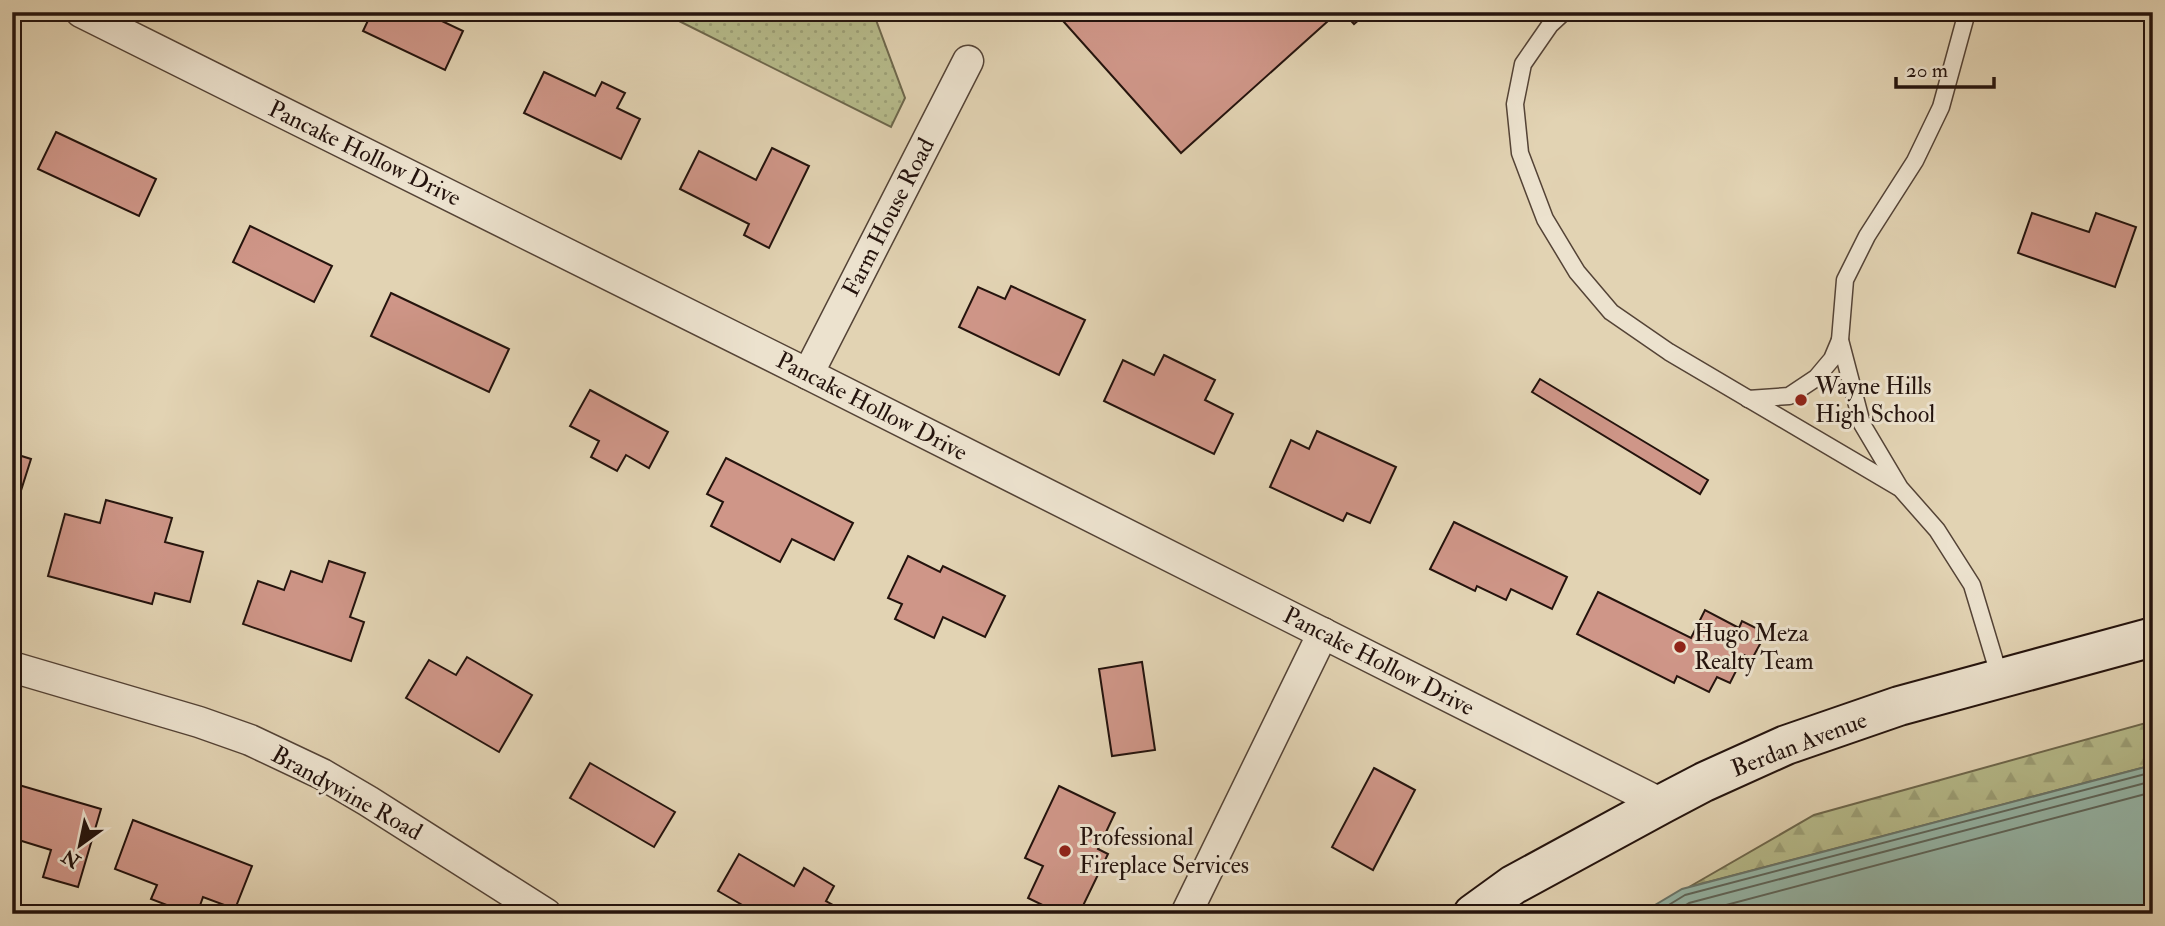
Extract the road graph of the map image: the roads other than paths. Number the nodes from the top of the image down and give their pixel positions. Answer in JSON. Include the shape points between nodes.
{"nodes":[{"id":1,"x":81,"y":12,"type":"edge"},
{"id":2,"x":1564,"y":12,"type":"edge"},
{"id":3,"x":1967,"y":12,"type":"edge"},
{"id":4,"x":968,"y":61,"type":"dead end"},
{"id":5,"x":1840,"y":340,"type":"junction"},
{"id":6,"x":808,"y":374,"type":"junction"},
{"id":7,"x":1748,"y":399,"type":"junction"},
{"id":8,"x":1900,"y":488,"type":"junction"},
{"id":9,"x":1323,"y":633,"type":"junction"},
{"id":10,"x":2153,"y":637,"type":"edge"},
{"id":11,"x":12,"y":667,"type":"edge"},
{"id":12,"x":2000,"y":678,"type":"junction"},
{"id":13,"x":1662,"y":804,"type":"junction"},
{"id":14,"x":546,"y":914,"type":"edge"},
{"id":15,"x":1186,"y":914,"type":"edge"},
{"id":16,"x":1473,"y":914,"type":"edge"}],
"edges":[{"from":1,"to":6,"type":"street","name":"Pancake Hollow Drive"},
{"from":2,"to":7,"type":"lane","via":[[1523,64],[1516,104],[1520,153],[1545,219],[1577,272],[1611,312]]},
{"from":3,"to":5,"type":"lane","via":[[1941,107],[1844,280]]},
{"from":4,"to":6,"type":"street","name":"Farm House Road"},
{"from":5,"to":7,"type":"lane","via":[[1816,378],[1789,396]]},
{"from":5,"to":8,"type":"lane","via":[[1862,424]]},
{"from":6,"to":9,"type":"street","name":"Pancake Hollow Drive"},
{"from":7,"to":8,"type":"lane"},
{"from":8,"to":12,"type":"lane","via":[[1937,530],[1972,585]]},
{"from":9,"to":13,"type":"street","name":"Pancake Hollow Drive"},
{"from":9,"to":15,"type":"street"},
{"from":10,"to":12,"type":"main road","name":"Berdan Avenue"},
{"from":11,"to":14,"type":"street","name":"Brandywine Road","via":[[250,740],[322,774]]},
{"from":12,"to":13,"type":"main road","name":"Berdan Avenue","via":[[1786,745]]},
{"from":13,"to":16,"type":"main road","name":"Berdan Avenue","via":[[1513,885]]}]}
